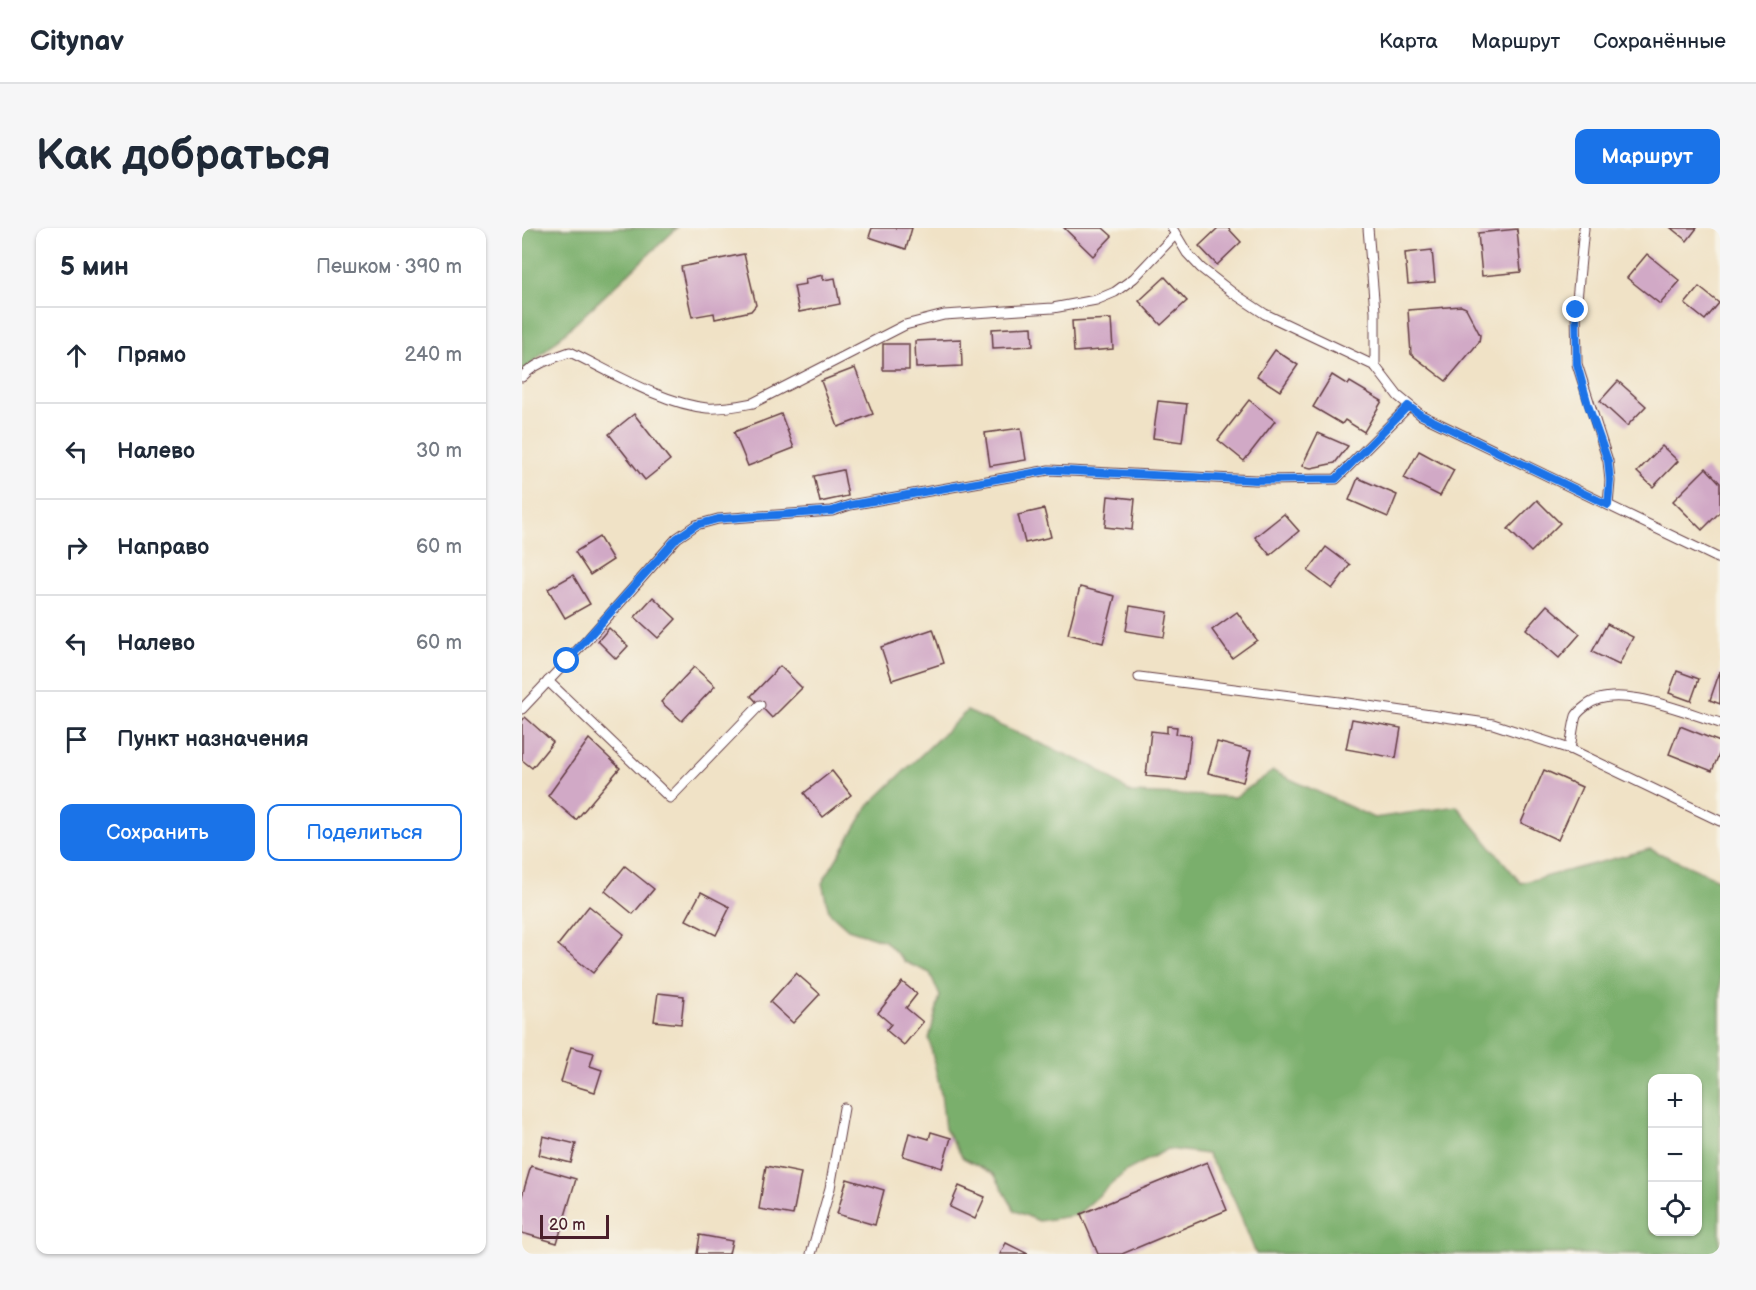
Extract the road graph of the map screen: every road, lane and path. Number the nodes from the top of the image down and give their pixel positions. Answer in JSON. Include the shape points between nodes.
{"nodes":[{"id":1,"x":1368,"y":228,"type":"edge"},
{"id":2,"x":1584,"y":228,"type":"edge"},
{"id":3,"x":1174,"y":232,"type":"edge"},
{"id":4,"x":1375,"y":366,"type":"junction"},
{"id":5,"x":522,"y":377,"type":"edge"},
{"id":6,"x":1408,"y":406,"type":"junction"},
{"id":7,"x":1608,"y":505,"type":"junction"},
{"id":8,"x":1720,"y":559,"type":"edge"},
{"id":9,"x":1139,"y":677,"type":"dead end"},
{"id":10,"x":548,"y":681,"type":"junction"},
{"id":11,"x":760,"y":705,"type":"dead end"},
{"id":12,"x":522,"y":709,"type":"edge"},
{"id":13,"x":1720,"y":723,"type":"edge"},
{"id":14,"x":1570,"y":748,"type":"junction"},
{"id":15,"x":1720,"y":821,"type":"edge"},
{"id":16,"x":844,"y":1108,"type":"dead end"},
{"id":17,"x":811,"y":1254,"type":"edge"}],
"edges":[{"from":1,"to":4,"type":"lane"},
{"from":2,"to":7,"type":"lane","via":[[1576,310],[1577,364],[1608,461]]},
{"from":3,"to":4,"type":"lane","via":[[1201,268],[1233,293],[1265,314]]},
{"from":3,"to":5,"type":"lane","via":[[1134,278],[1095,300],[1053,308],[944,315],[905,325],[753,403],[728,408],[690,405],[570,352],[549,359]]},
{"from":4,"to":6,"type":"lane"},
{"from":6,"to":7,"type":"lane"},
{"from":6,"to":10,"type":"lane","via":[[1336,479],[1255,480],[1049,470],[832,511],[718,519],[696,525],[677,538]]},
{"from":7,"to":8,"type":"lane"},
{"from":9,"to":14,"type":"lane","via":[[1493,724]]},
{"from":10,"to":11,"type":"lane","via":[[670,798]]},
{"from":10,"to":12,"type":"lane"},
{"from":13,"to":14,"type":"lane","via":[[1638,698],[1605,697],[1590,702],[1576,714]]},
{"from":14,"to":15,"type":"lane"},
{"from":16,"to":17,"type":"lane","via":[[830,1188]]}]}
